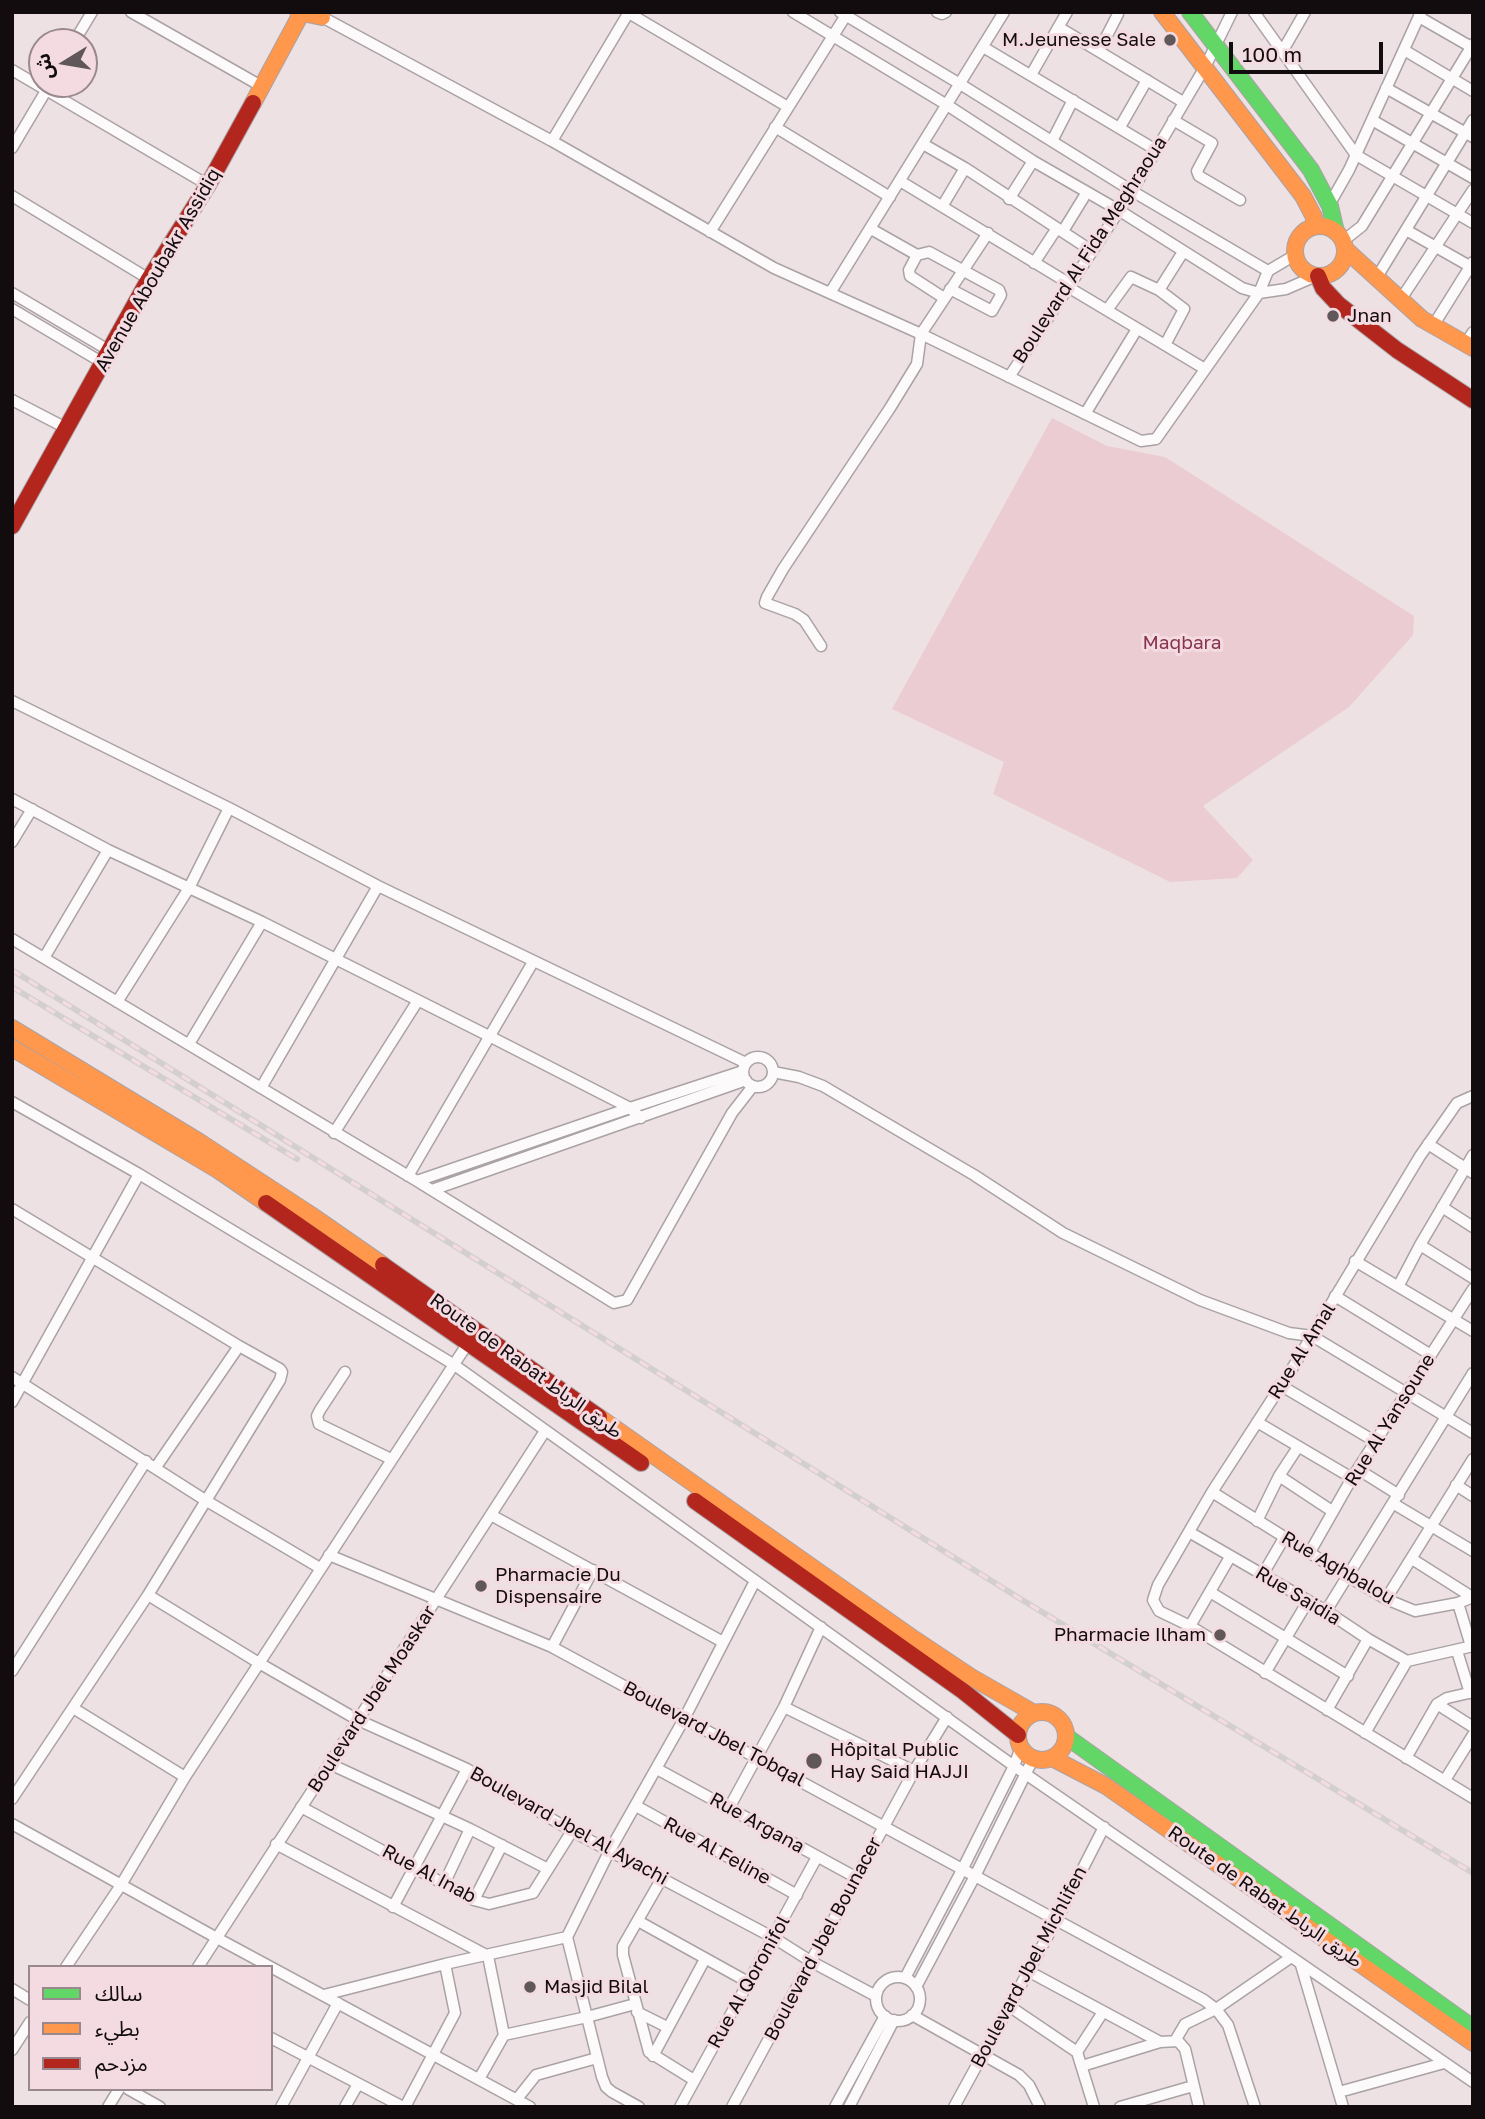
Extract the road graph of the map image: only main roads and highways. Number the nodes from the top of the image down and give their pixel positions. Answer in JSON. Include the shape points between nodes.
{"nodes":[{"id":1,"x":1162,"y":12,"type":"edge"},
{"id":2,"x":1190,"y":12,"type":"edge"},
{"id":3,"x":311,"y":13,"type":"edge"},
{"id":4,"x":1314,"y":222,"type":"junction"},
{"id":5,"x":1341,"y":241,"type":"junction"},
{"id":6,"x":1317,"y":276,"type":"junction"},
{"id":7,"x":1470,"y":341,"type":"edge"},
{"id":8,"x":1473,"y":400,"type":"edge"},
{"id":9,"x":12,"y":526,"type":"edge"},
{"id":10,"x":12,"y":1028,"type":"edge"},
{"id":11,"x":12,"y":1048,"type":"edge"},
{"id":12,"x":1034,"y":1713,"type":"junction"},
{"id":13,"x":1067,"y":1737,"type":"junction"},
{"id":14,"x":1019,"y":1741,"type":"junction"},
{"id":15,"x":1052,"y":1758,"type":"junction"},
{"id":16,"x":1473,"y":2028,"type":"edge"},
{"id":17,"x":1473,"y":2043,"type":"edge"}],
"edges":[{"from":1,"to":4,"type":"main road","via":[[1303,196]]},
{"from":2,"to":5,"type":"main road","via":[[1311,170]]},
{"from":3,"to":9,"type":"main road","name":"Avenue Aboubakr Assidiq","via":[[261,86]]},
{"from":4,"to":5,"type":"main road"},
{"from":4,"to":6,"type":"main road","via":[[1297,241],[1296,255],[1305,271]]},
{"from":5,"to":6,"type":"main road","via":[[1343,260],[1338,269]]},
{"from":5,"to":7,"type":"main road","via":[[1433,326]]},
{"from":6,"to":8,"type":"main road","via":[[1338,304]]},
{"from":10,"to":12,"type":"main road","name":"Route de Rabat طريق الرباط","via":[[311,1215],[914,1639]]},
{"from":11,"to":14,"type":"main road","name":"Route de Rabat طريق الرباط","via":[[218,1170],[963,1691]]},
{"from":12,"to":13,"type":"main road","via":[[1056,1716]]},
{"from":12,"to":14,"type":"main road","via":[[1023,1721]]},
{"from":13,"to":15,"type":"main road"},
{"from":13,"to":16,"type":"main road","name":"Route de Rabat طريق الرباط"},
{"from":14,"to":15,"type":"main road","via":[[1030,1766]]},
{"from":15,"to":17,"type":"main road","name":"Route de Rabat طريق الرباط","via":[[1106,1786]]}]}
